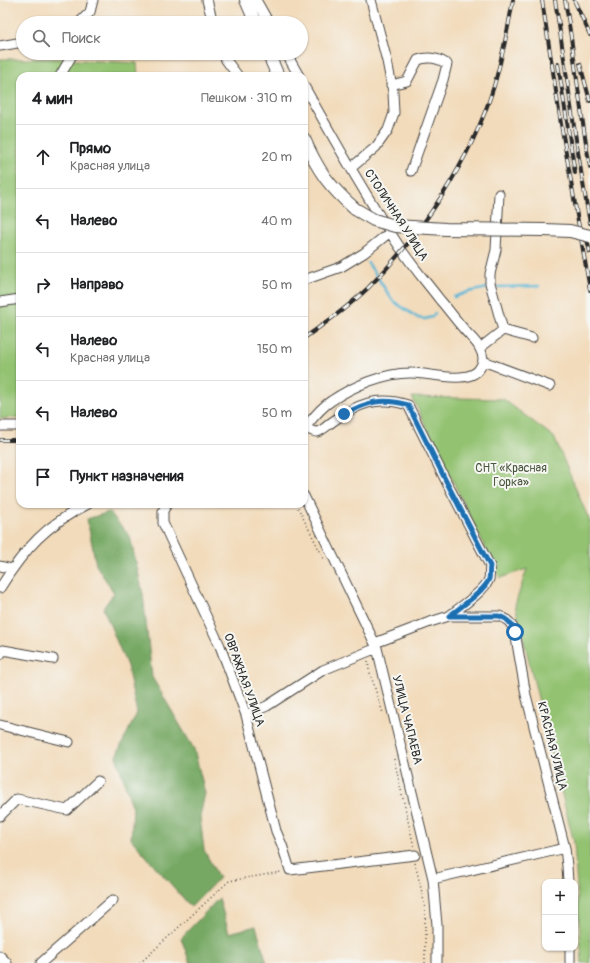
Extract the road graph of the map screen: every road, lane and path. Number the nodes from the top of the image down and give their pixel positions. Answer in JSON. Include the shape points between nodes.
{"nodes":[{"id":1,"x":93,"y":0,"type":"edge"},
{"id":2,"x":207,"y":0,"type":"edge"},
{"id":3,"x":246,"y":0,"type":"edge"},
{"id":4,"x":256,"y":0,"type":"edge"},
{"id":5,"x":371,"y":0,"type":"edge"},
{"id":6,"x":86,"y":16,"type":"edge"},
{"id":7,"x":211,"y":16,"type":"edge"},
{"id":8,"x":253,"y":16,"type":"edge"},
{"id":9,"x":265,"y":16,"type":"edge"},
{"id":10,"x":16,"y":43,"type":"edge"},
{"id":11,"x":0,"y":46,"type":"edge"},
{"id":12,"x":69,"y":60,"type":"edge"},
{"id":13,"x":226,"y":60,"type":"edge"},
{"id":14,"x":271,"y":60,"type":"edge"},
{"id":15,"x":290,"y":60,"type":"edge"},
{"id":16,"x":62,"y":72,"type":"edge"},
{"id":17,"x":235,"y":72,"type":"edge"},
{"id":18,"x":276,"y":72,"type":"edge"},
{"id":19,"x":296,"y":72,"type":"edge"},
{"id":20,"x":391,"y":85,"type":"junction"},
{"id":21,"x":308,"y":93,"type":"edge"},
{"id":22,"x":308,"y":149,"type":"edge"},
{"id":23,"x":351,"y":168,"type":"junction"},
{"id":24,"x":411,"y":171,"type":"dead end"},
{"id":25,"x":499,"y":194,"type":"dead end"},
{"id":26,"x":390,"y":232,"type":"junction"},
{"id":27,"x":590,"y":236,"type":"edge"},
{"id":28,"x":308,"y":279,"type":"edge"},
{"id":29,"x":16,"y":300,"type":"edge"},
{"id":30,"x":0,"y":302,"type":"edge"},
{"id":31,"x":503,"y":330,"type":"junction"},
{"id":32,"x":532,"y":338,"type":"dead end"},
{"id":33,"x":480,"y":348,"type":"junction"},
{"id":34,"x":483,"y":361,"type":"junction"},
{"id":35,"x":550,"y":386,"type":"dead end"},
{"id":36,"x":308,"y":423,"type":"edge"},
{"id":37,"x":0,"y":426,"type":"edge"},
{"id":38,"x":16,"y":426,"type":"edge"},
{"id":39,"x":308,"y":429,"type":"edge"},
{"id":40,"x":308,"y":504,"type":"edge"},
{"id":41,"x":80,"y":508,"type":"edge"},
{"id":42,"x":165,"y":508,"type":"edge"},
{"id":43,"x":0,"y":566,"type":"edge"},
{"id":44,"x":12,"y":569,"type":"junction"},
{"id":45,"x":0,"y":588,"type":"edge"},
{"id":46,"x":449,"y":616,"type":"junction"},
{"id":47,"x":376,"y":646,"type":"junction"},
{"id":48,"x":368,"y":652,"type":"junction"},
{"id":49,"x":0,"y":655,"type":"edge"},
{"id":50,"x":53,"y":660,"type":"dead end"},
{"id":51,"x":246,"y":714,"type":"junction"},
{"id":52,"x":385,"y":719,"type":"dead end"},
{"id":53,"x":0,"y":725,"type":"edge"},
{"id":54,"x":69,"y":742,"type":"dead end"},
{"id":55,"x":394,"y":757,"type":"dead end"},
{"id":56,"x":98,"y":781,"type":"dead end"},
{"id":57,"x":0,"y":816,"type":"edge"},
{"id":58,"x":565,"y":848,"type":"junction"},
{"id":59,"x":415,"y":855,"type":"junction"},
{"id":60,"x":290,"y":870,"type":"junction"},
{"id":61,"x":433,"y":879,"type":"junction"},
{"id":62,"x":568,"y":879,"type":"edge"},
{"id":63,"x":114,"y":900,"type":"dead end"},
{"id":64,"x":570,"y":951,"type":"edge"},
{"id":65,"x":0,"y":956,"type":"edge"},
{"id":66,"x":7,"y":963,"type":"edge"},
{"id":67,"x":41,"y":963,"type":"edge"},
{"id":68,"x":140,"y":963,"type":"edge"},
{"id":69,"x":425,"y":963,"type":"edge"},
{"id":70,"x":437,"y":963,"type":"edge"},
{"id":71,"x":570,"y":963,"type":"edge"}],
"edges":[{"from":1,"to":6,"type":"street","via":[[90,12]]},
{"from":2,"to":7,"type":"street"},
{"from":3,"to":8,"type":"main road"},
{"from":4,"to":9,"type":"street"},
{"from":5,"to":20,"type":"street","via":[[386,54]]},
{"from":10,"to":11,"type":"street"},
{"from":12,"to":16,"type":"street"},
{"from":13,"to":17,"type":"street"},
{"from":14,"to":18,"type":"main road"},
{"from":15,"to":19,"type":"street"},
{"from":20,"to":23,"type":"street","via":[[394,113],[388,130],[376,147]]},
{"from":20,"to":24,"type":"street","via":[[407,81],[418,60],[427,57],[447,64]]},
{"from":21,"to":23,"type":"street","name":"СТОЛИЧНАЯ УЛИЦА"},
{"from":22,"to":27,"type":"main road","bridge":true,"via":[[328,183],[355,209],[374,220],[395,226],[570,231]]},
{"from":23,"to":26,"type":"street","name":"СТОЛИЧНАЯ УЛИЦА"},
{"from":25,"to":31,"type":"street","via":[[496,250],[490,283]]},
{"from":26,"to":28,"type":"street","via":[[341,267]]},
{"from":26,"to":33,"type":"street","name":"СТОЛИЧНАЯ УЛИЦА","via":[[424,280]]},
{"from":29,"to":30,"type":"street"},
{"from":31,"to":32,"type":"street"},
{"from":31,"to":33,"type":"street"},
{"from":33,"to":34,"type":"street"},
{"from":34,"to":35,"type":"street"},
{"from":34,"to":36,"type":"street","via":[[475,374],[467,377],[455,378],[410,372],[374,380],[331,401]]},
{"from":37,"to":38,"type":"street"},
{"from":39,"to":46,"type":"street","via":[[316,432],[322,430],[344,414],[376,401],[388,400],[408,405],[490,566],[489,579],[484,586]]},
{"from":40,"to":47,"type":"street","name":"УЛИЦА ЧАПАЕВА"},
{"from":41,"to":44,"type":"street","via":[[54,524],[30,545]]},
{"from":42,"to":51,"type":"street","name":"ОВРАЖНАЯ УЛИЦА","via":[[163,523],[220,646]]},
{"from":43,"to":44,"type":"street"},
{"from":44,"to":45,"type":"street"},
{"from":46,"to":47,"type":"street"},
{"from":46,"to":58,"type":"street","name":"КРАСНАЯ УЛИЦА","via":[[499,616],[512,624],[526,695]]},
{"from":47,"to":48,"type":"street"},
{"from":47,"to":61,"type":"street","name":"УЛИЦА ЧАПАЕВА"},
{"from":48,"to":51,"type":"street","via":[[323,670],[267,706]]},
{"from":48,"to":52,"type":"path","via":[[368,670]]},
{"from":49,"to":50,"type":"street","via":[[4,650]]},
{"from":51,"to":60,"type":"street","name":"ОВРАЖНАЯ УЛИЦА","via":[[276,831]]},
{"from":53,"to":54,"type":"street"},
{"from":55,"to":59,"type":"path"},
{"from":56,"to":57,"type":"street","via":[[67,810],[17,799]]},
{"from":58,"to":61,"type":"street"},
{"from":58,"to":62,"type":"street","name":"КРАСНАЯ УЛИЦА"},
{"from":59,"to":60,"type":"street"},
{"from":59,"to":69,"type":"path","via":[[425,910]]},
{"from":60,"to":68,"type":"path","via":[[229,881]]},
{"from":61,"to":70,"type":"street","name":"УЛИЦА ЧАПАЕВА"},
{"from":63,"to":67,"type":"street"},
{"from":64,"to":71,"type":"street"},
{"from":65,"to":66,"type":"street"}]}
